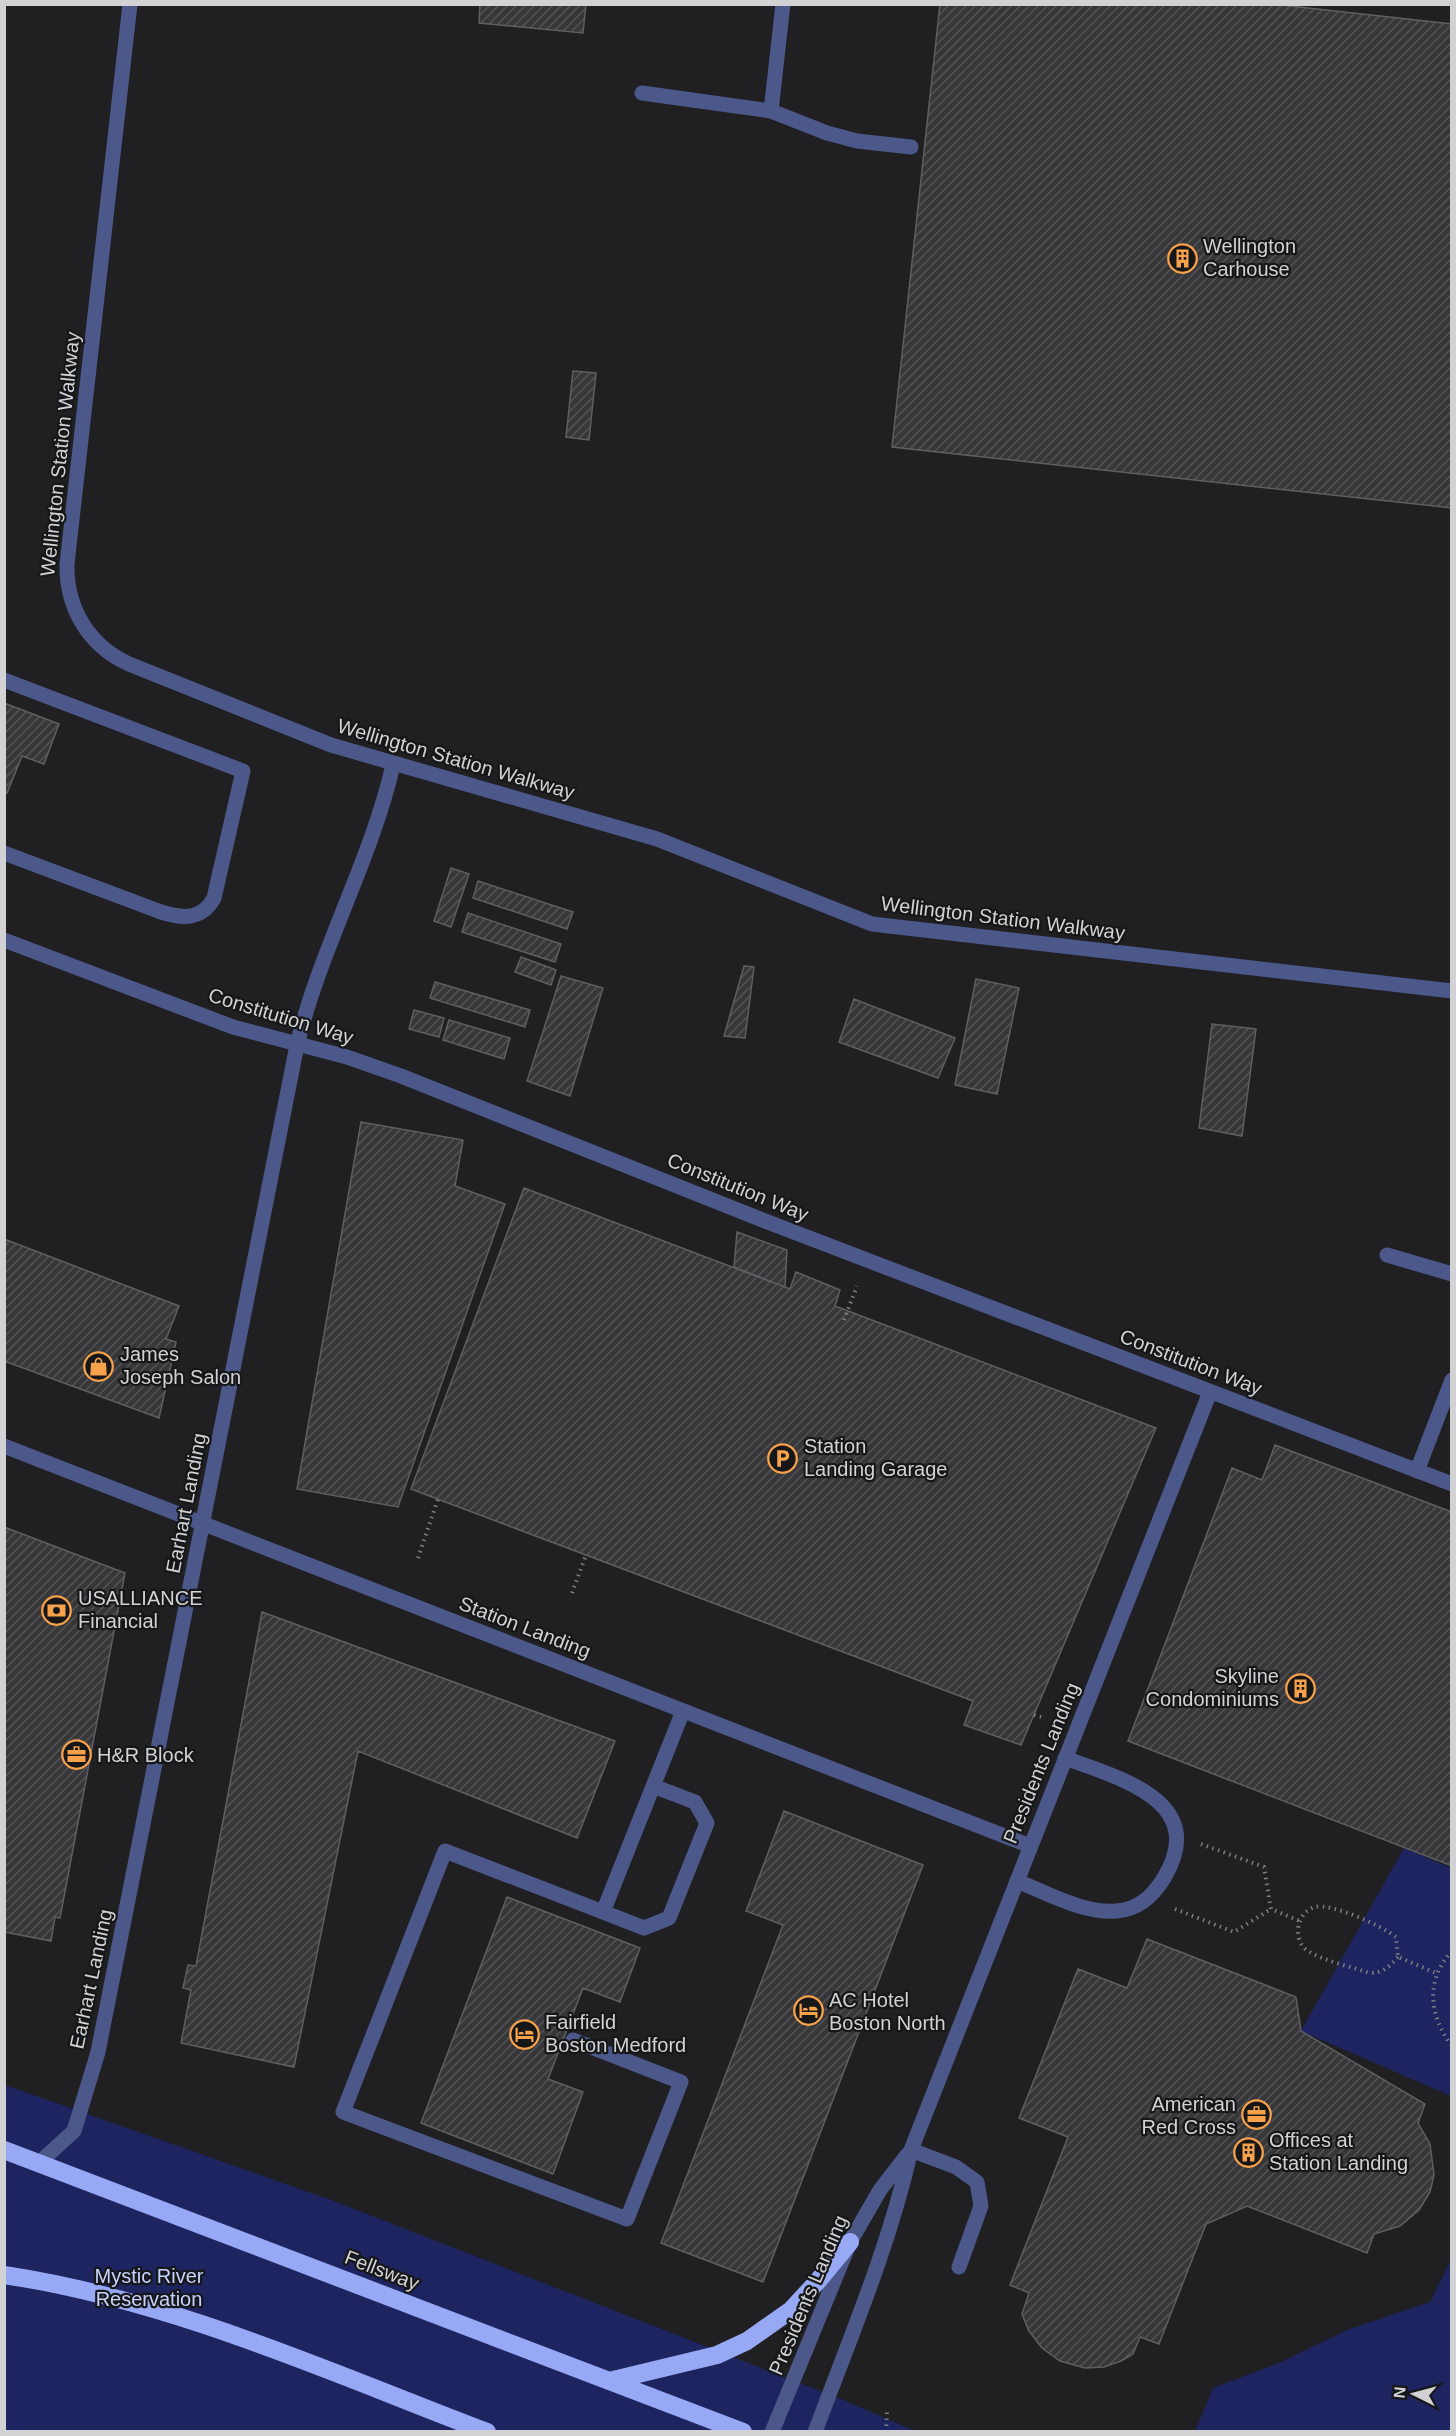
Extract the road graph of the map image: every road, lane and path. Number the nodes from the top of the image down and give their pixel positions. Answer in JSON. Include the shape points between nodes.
{"nodes":[{"id":1,"x":130,"y":4,"type":"edge"},
{"id":2,"x":783,"y":4,"type":"edge"},
{"id":3,"x":642,"y":93,"type":"dead end"},
{"id":4,"x":771,"y":111,"type":"junction"},
{"id":5,"x":910,"y":147,"type":"dead end"},
{"id":6,"x":4,"y":680,"type":"edge"},
{"id":7,"x":393,"y":765,"type":"junction"},
{"id":8,"x":5,"y":854,"type":"edge"},
{"id":9,"x":4,"y":940,"type":"edge"},
{"id":10,"x":1452,"y":991,"type":"edge"},
{"id":11,"x":297,"y":1045,"type":"junction"},
{"id":12,"x":1387,"y":1255,"type":"dead end"},
{"id":13,"x":1452,"y":1274,"type":"edge"},
{"id":14,"x":855,"y":1290,"type":"dead end"},
{"id":15,"x":844,"y":1320,"type":"dead end"},
{"id":16,"x":1452,"y":1380,"type":"edge"},
{"id":17,"x":1210,"y":1392,"type":"junction"},
{"id":18,"x":4,"y":1446,"type":"edge"},
{"id":19,"x":1417,"y":1471,"type":"junction"},
{"id":20,"x":1452,"y":1484,"type":"edge"},
{"id":21,"x":438,"y":1499,"type":"dead end"},
{"id":22,"x":204,"y":1525,"type":"junction"},
{"id":23,"x":586,"y":1555,"type":"dead end"},
{"id":24,"x":417,"y":1558,"type":"dead end"},
{"id":25,"x":572,"y":1593,"type":"dead end"},
{"id":26,"x":683,"y":1711,"type":"junction"},
{"id":27,"x":1034,"y":1714,"type":"dead end"},
{"id":28,"x":1041,"y":1717,"type":"dead end"},
{"id":29,"x":1065,"y":1758,"type":"junction"},
{"id":30,"x":653,"y":1786,"type":"junction"},
{"id":31,"x":1175,"y":1835,"type":"junction"},
{"id":32,"x":1030,"y":1846,"type":"junction"},
{"id":33,"x":1017,"y":1881,"type":"junction"},
{"id":34,"x":1149,"y":1898,"type":"junction"},
{"id":35,"x":1271,"y":1909,"type":"junction"},
{"id":36,"x":603,"y":1912,"type":"junction"},
{"id":37,"x":1300,"y":1921,"type":"junction"},
{"id":38,"x":1452,"y":1951,"type":"edge"},
{"id":39,"x":1398,"y":1957,"type":"junction"},
{"id":40,"x":1436,"y":1972,"type":"junction"},
{"id":41,"x":573,"y":2040,"type":"dead end"},
{"id":42,"x":1452,"y":2046,"type":"edge"},
{"id":43,"x":4,"y":2150,"type":"edge"},
{"id":44,"x":911,"y":2150,"type":"junction"},
{"id":45,"x":39,"y":2163,"type":"junction"},
{"id":46,"x":850,"y":2242,"type":"junction"},
{"id":47,"x":959,"y":2267,"type":"dead end"},
{"id":48,"x":4,"y":2275,"type":"edge"},
{"id":49,"x":609,"y":2381,"type":"junction"},
{"id":50,"x":887,"y":2412,"type":"dead end"},
{"id":51,"x":487,"y":2432,"type":"edge"},
{"id":52,"x":743,"y":2432,"type":"edge"},
{"id":53,"x":772,"y":2432,"type":"edge"},
{"id":54,"x":815,"y":2432,"type":"edge"},
{"id":55,"x":886,"y":2432,"type":"edge"}],
"edges":[{"from":1,"to":7,"type":"street","name":"Wellington Station Walkway","via":[[67,564],[72,602],[90,636],[120,660],[332,745]]},
{"from":2,"to":4,"type":"street"},
{"from":3,"to":4,"type":"street"},
{"from":4,"to":5,"type":"street","via":[[847,138]]},
{"from":6,"to":8,"type":"street","via":[[243,771],[214,898],[209,908],[198,915],[187,918],[161,912]]},
{"from":7,"to":10,"type":"street","name":"Wellington Station Walkway","via":[[657,839],[872,924]]},
{"from":7,"to":11,"type":"street","name":"Earhart Landing","via":[[383,806]]},
{"from":9,"to":11,"type":"street","name":"Constitution Way","via":[[233,1027]]},
{"from":11,"to":17,"type":"street","name":"Constitution Way","via":[[401,1076]]},
{"from":11,"to":22,"type":"street","name":"Earhart Landing"},
{"from":12,"to":13,"type":"street"},
{"from":14,"to":15,"type":"path"},
{"from":16,"to":19,"type":"street"},
{"from":17,"to":19,"type":"street","name":"Constitution Way"},
{"from":17,"to":29,"type":"street","name":"Presidents Landing"},
{"from":18,"to":22,"type":"street","name":"Station Landing"},
{"from":19,"to":20,"type":"street","name":"Constitution Way"},
{"from":21,"to":24,"type":"path"},
{"from":22,"to":26,"type":"street","name":"Station Landing"},
{"from":22,"to":45,"type":"street","name":"Earhart Landing","via":[[98,2052],[74,2131]]},
{"from":23,"to":25,"type":"path"},
{"from":26,"to":30,"type":"street"},
{"from":26,"to":32,"type":"street","name":"Station Landing"},
{"from":27,"to":28,"type":"path"},
{"from":29,"to":31,"type":"street","via":[[1138,1785],[1171,1815]]},
{"from":29,"to":32,"type":"street","name":"Presidents Landing"},
{"from":30,"to":36,"type":"street"},
{"from":30,"to":36,"type":"street","via":[[695,1802],[706,1823],[669,1918],[644,1928]]},
{"from":31,"to":34,"type":"street","via":[[1168,1871]]},
{"from":31,"to":35,"type":"path","via":[[1264,1867]]},
{"from":32,"to":33,"type":"street","name":"Presidents Landing"},
{"from":33,"to":34,"type":"street","via":[[1095,1909],[1116,1912]]},
{"from":33,"to":44,"type":"street","name":"Presidents Landing"},
{"from":34,"to":35,"type":"path","via":[[1234,1932]]},
{"from":35,"to":37,"type":"path"},
{"from":36,"to":41,"type":"street","via":[[445,1851],[343,2112],[627,2219],[681,2082]]},
{"from":37,"to":39,"type":"path","via":[[1316,1907],[1385,1928],[1396,1937]]},
{"from":37,"to":39,"type":"path","via":[[1300,1944],[1309,1952],[1370,1973],[1379,1973]]},
{"from":38,"to":40,"type":"path"},
{"from":39,"to":40,"type":"path"},
{"from":40,"to":42,"type":"path","via":[[1432,1998],[1435,2018]]},
{"from":43,"to":45,"type":"highway","name":"Fellsway"},
{"from":44,"to":46,"type":"street","name":"Presidents Landing","via":[[880,2190]]},
{"from":44,"to":47,"type":"street","via":[[956,2167],[977,2182],[981,2206]]},
{"from":44,"to":54,"type":"street","name":"Presidents Landing","via":[[881,2260]]},
{"from":45,"to":49,"type":"highway","name":"Fellsway"},
{"from":46,"to":49,"type":"highway","via":[[791,2310],[747,2341],[717,2355]]},
{"from":46,"to":53,"type":"street","name":"Presidents Landing"},
{"from":48,"to":51,"type":"highway","via":[[101,2293],[171,2314]]},
{"from":49,"to":52,"type":"highway","name":"Fellsway"},
{"from":50,"to":55,"type":"path"}]}
